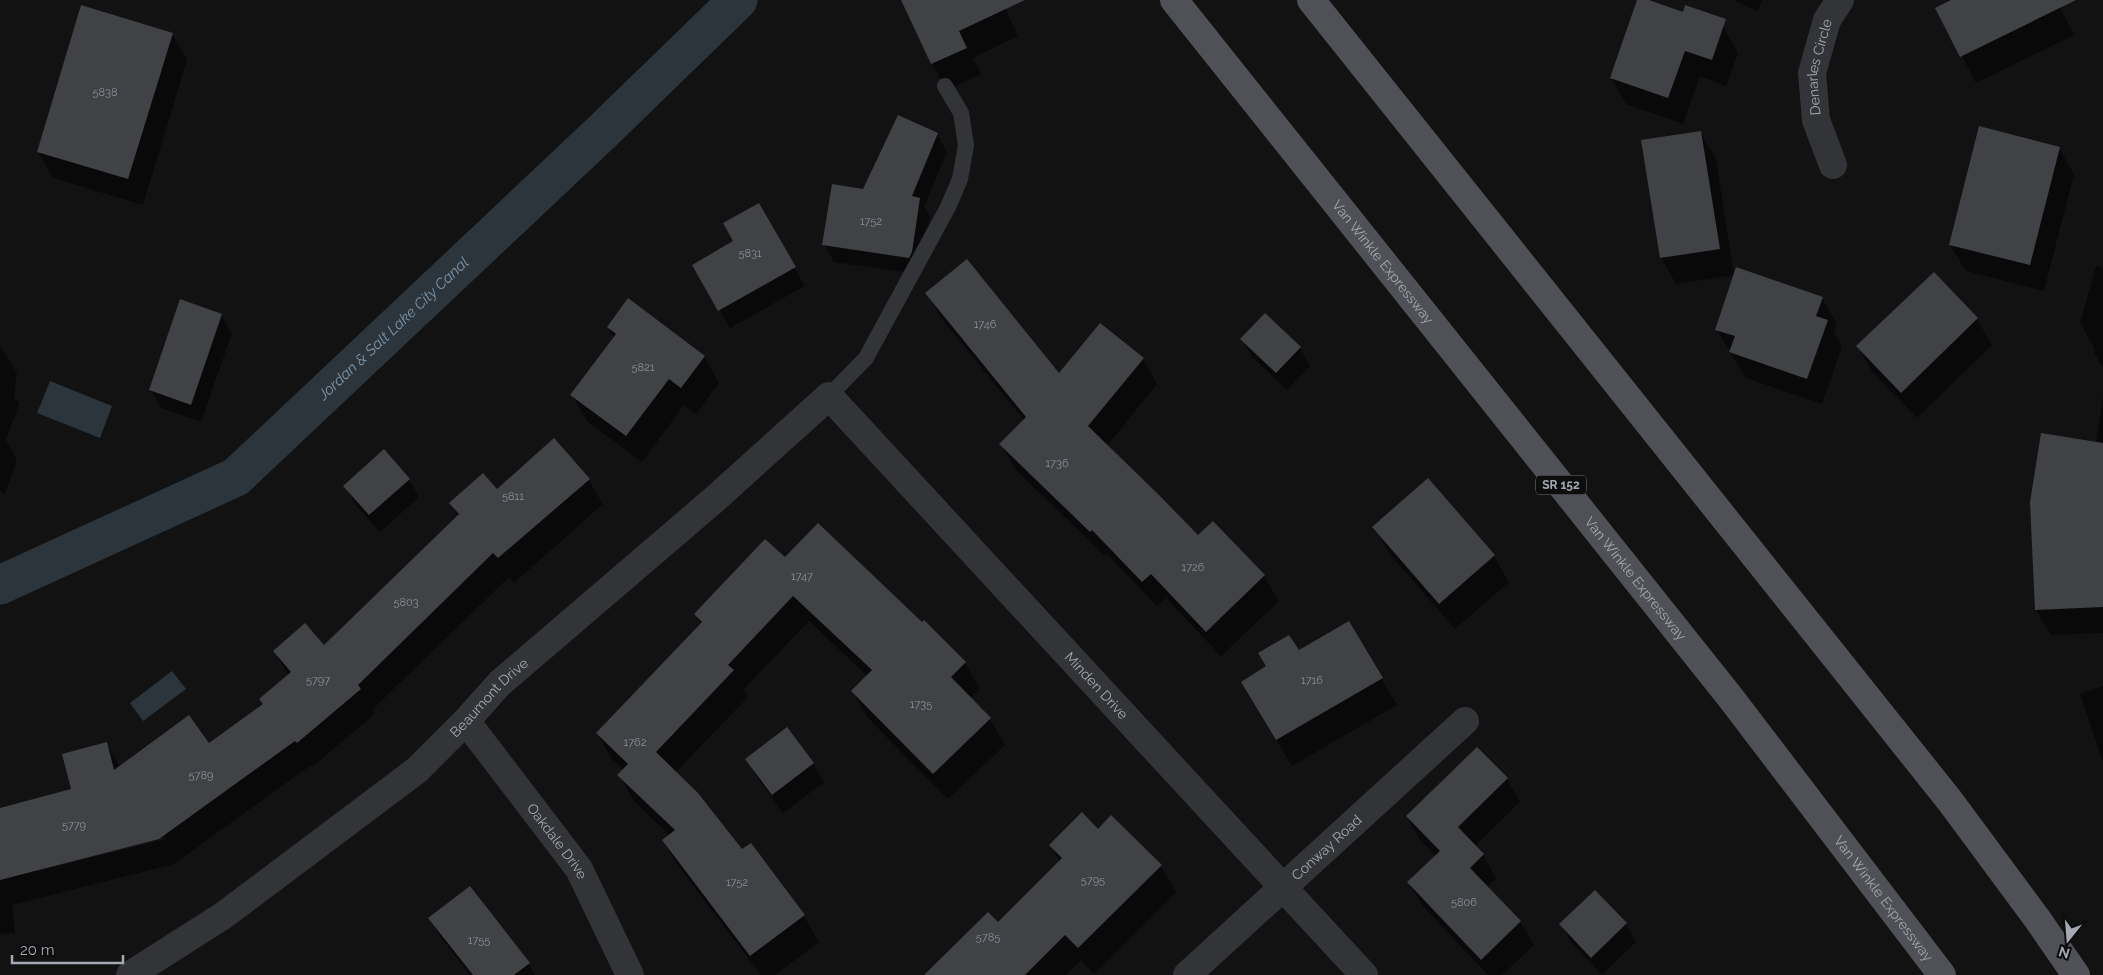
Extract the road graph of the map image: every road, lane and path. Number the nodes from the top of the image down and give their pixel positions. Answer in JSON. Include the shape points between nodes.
{"nodes":[{"id":1,"x":1174,"y":0,"type":"edge"},
{"id":2,"x":1311,"y":0,"type":"edge"},
{"id":3,"x":1840,"y":0,"type":"edge"},
{"id":4,"x":945,"y":86,"type":"dead end"},
{"id":5,"x":1833,"y":165,"type":"dead end"},
{"id":6,"x":829,"y":396,"type":"junction"},
{"id":7,"x":466,"y":721,"type":"junction"},
{"id":8,"x":1465,"y":721,"type":"dead end"},
{"id":9,"x":1283,"y":887,"type":"junction"},
{"id":10,"x":130,"y":975,"type":"edge"},
{"id":11,"x":630,"y":975,"type":"edge"},
{"id":12,"x":1187,"y":975,"type":"edge"},
{"id":13,"x":1364,"y":975,"type":"edge"},
{"id":14,"x":1942,"y":975,"type":"edge"},
{"id":15,"x":2076,"y":975,"type":"edge"}],
"edges":[{"from":1,"to":14,"type":"main road","name":"Van Winkle Expressway","number":"SR 152","via":[[1730,696]]},
{"from":2,"to":15,"type":"main road","via":[[1950,801]]},
{"from":3,"to":5,"type":"street","name":"Denarles Circle","via":[[1827,20],[1812,72],[1816,120]]},
{"from":4,"to":6,"type":"lane","via":[[961,113],[966,145],[960,179],[866,358]]},
{"from":6,"to":7,"type":"street","name":"Beaumont Drive","via":[[716,498],[500,682]]},
{"from":6,"to":9,"type":"street","name":"Minden Drive"},
{"from":7,"to":10,"type":"street","name":"Beaumont Drive","via":[[409,776],[224,915]]},
{"from":7,"to":11,"type":"street","name":"Oakdale Drive","via":[[579,868]]},
{"from":8,"to":9,"type":"street","name":"Conway Road"},
{"from":9,"to":12,"type":"street","name":"Conway Road"},
{"from":9,"to":13,"type":"street","name":"Minden Drive"}]}
